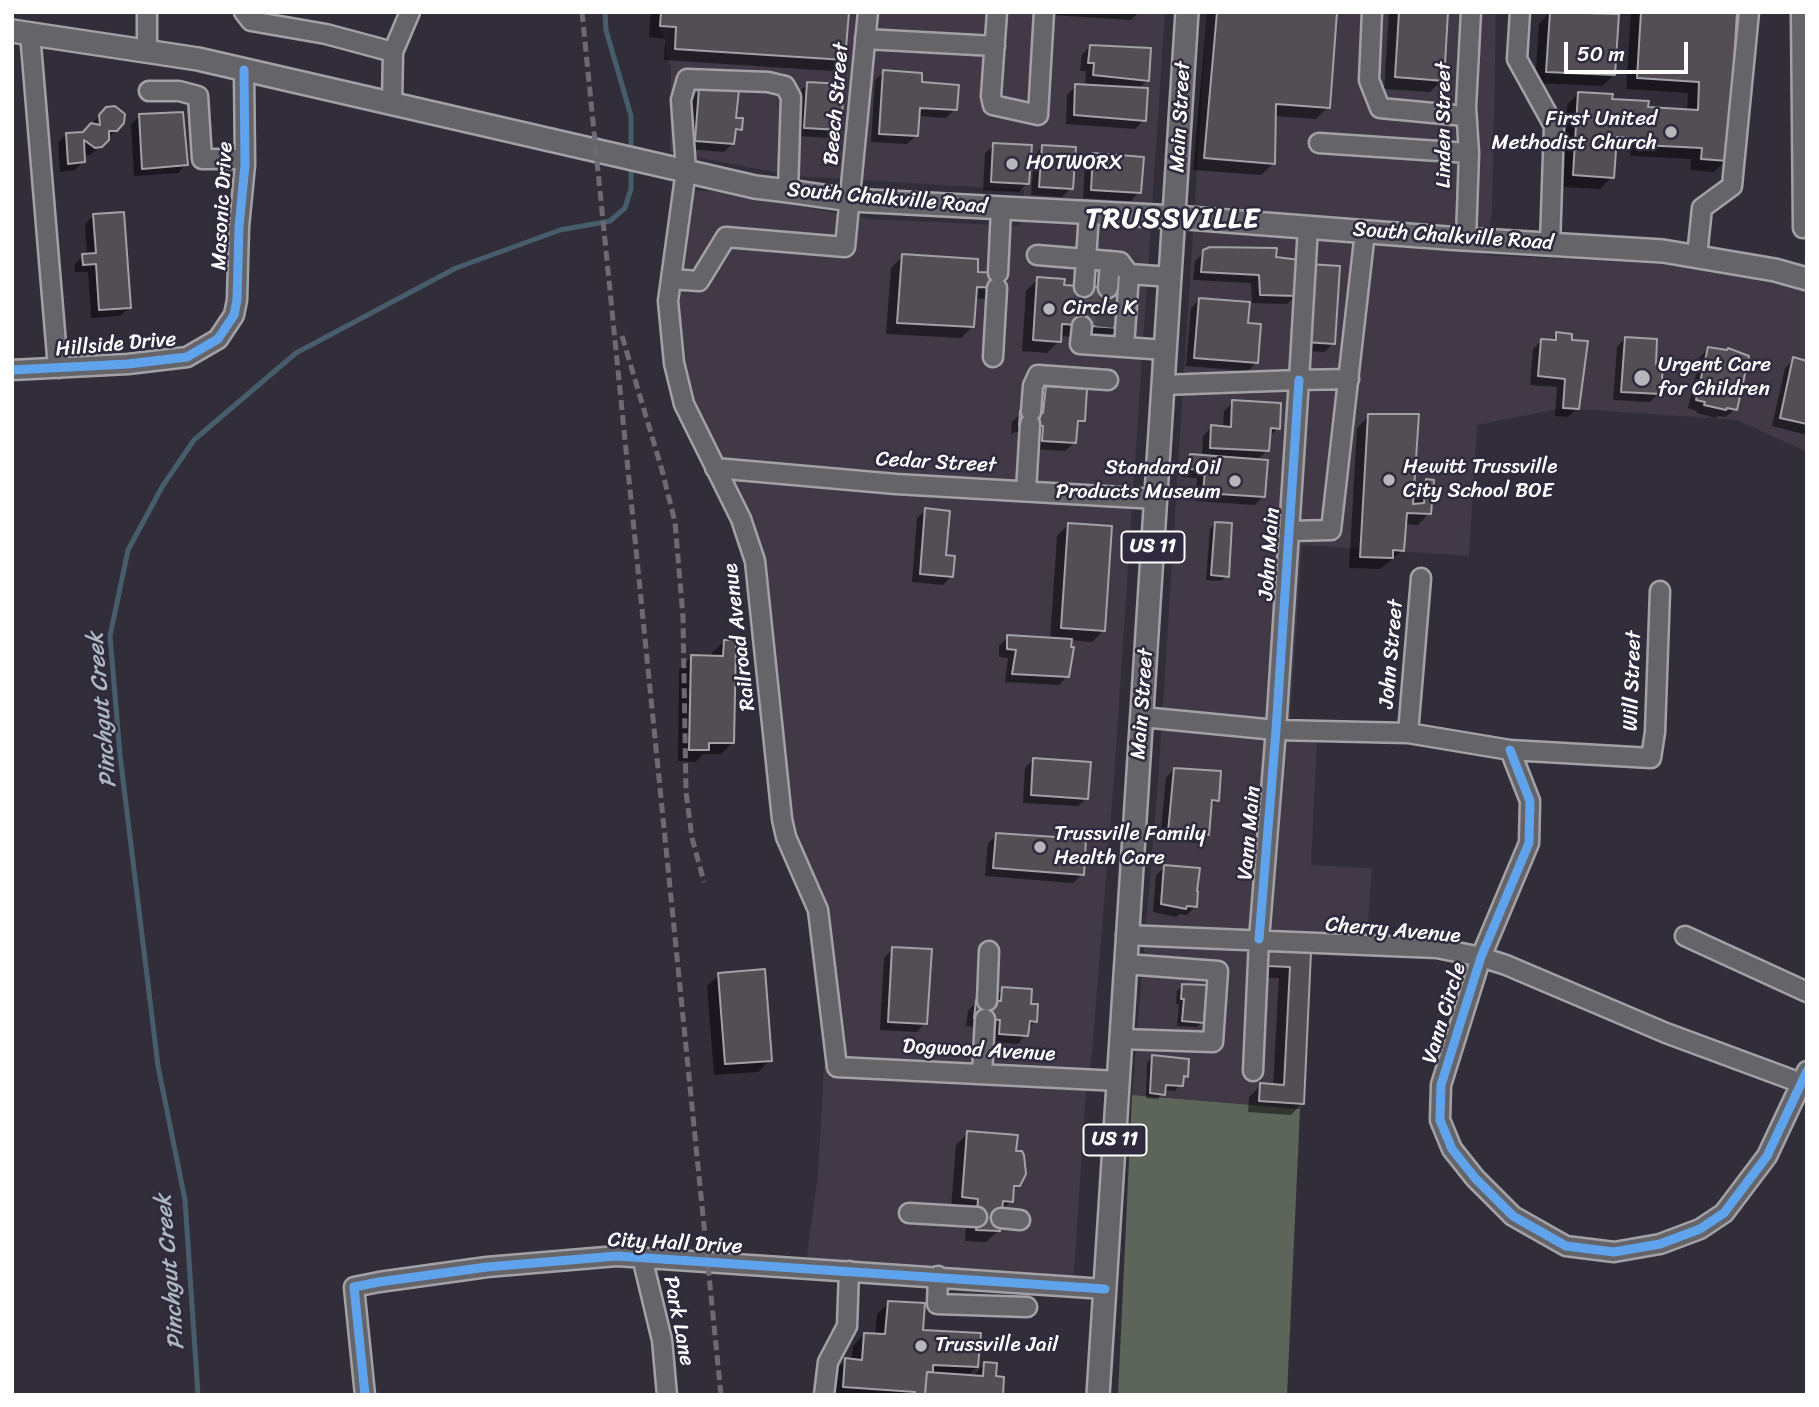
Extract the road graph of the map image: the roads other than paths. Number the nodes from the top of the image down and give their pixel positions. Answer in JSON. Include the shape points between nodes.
{"nodes":[{"id":1,"x":147,"y":12,"type":"edge"},
{"id":2,"x":244,"y":12,"type":"edge"},
{"id":3,"x":410,"y":12,"type":"edge"},
{"id":4,"x":868,"y":12,"type":"edge"},
{"id":5,"x":997,"y":12,"type":"edge"},
{"id":6,"x":1044,"y":12,"type":"edge"},
{"id":7,"x":1187,"y":12,"type":"edge"},
{"id":8,"x":1372,"y":12,"type":"edge"},
{"id":9,"x":1471,"y":12,"type":"edge"},
{"id":10,"x":1520,"y":12,"type":"edge"},
{"id":11,"x":1749,"y":12,"type":"edge"},
{"id":12,"x":1801,"y":12,"type":"edge"},
{"id":13,"x":21,"y":32,"type":"edge"},
{"id":14,"x":865,"y":39,"type":"junction"},
{"id":15,"x":995,"y":46,"type":"junction"},
{"id":16,"x":147,"y":51,"type":"junction"},
{"id":17,"x":394,"y":52,"type":"junction"},
{"id":18,"x":244,"y":70,"type":"junction"},
{"id":19,"x":1803,"y":90,"type":"edge"},
{"id":20,"x":149,"y":91,"type":"dead end"},
{"id":21,"x":392,"y":104,"type":"junction"},
{"id":22,"x":1465,"y":116,"type":"junction"},
{"id":23,"x":1319,"y":143,"type":"dead end"},
{"id":24,"x":1469,"y":153,"type":"junction"},
{"id":25,"x":245,"y":159,"type":"junction"},
{"id":26,"x":686,"y":170,"type":"junction"},
{"id":27,"x":788,"y":191,"type":"junction"},
{"id":28,"x":851,"y":200,"type":"junction"},
{"id":29,"x":1001,"y":209,"type":"junction"},
{"id":30,"x":1089,"y":213,"type":"junction"},
{"id":31,"x":1175,"y":217,"type":"junction"},
{"id":32,"x":1308,"y":227,"type":"junction"},
{"id":33,"x":1803,"y":228,"type":"dead end"},
{"id":34,"x":1365,"y":232,"type":"junction"},
{"id":35,"x":1466,"y":239,"type":"junction"},
{"id":36,"x":1550,"y":244,"type":"junction"},
{"id":37,"x":1037,"y":255,"type":"dead end"},
{"id":38,"x":1697,"y":256,"type":"junction"},
{"id":39,"x":1086,"y":259,"type":"junction"},
{"id":40,"x":1110,"y":261,"type":"junction"},
{"id":41,"x":1129,"y":274,"type":"junction"},
{"id":42,"x":1171,"y":277,"type":"junction"},
{"id":43,"x":671,"y":279,"type":"junction"},
{"id":44,"x":1807,"y":279,"type":"edge"},
{"id":45,"x":1084,"y":286,"type":"tunnel mouth"},
{"id":46,"x":1108,"y":288,"type":"tunnel mouth"},
{"id":47,"x":1082,"y":326,"type":"tunnel mouth"},
{"id":48,"x":1104,"y":327,"type":"tunnel mouth"},
{"id":49,"x":218,"y":339,"type":"joint"},
{"id":50,"x":1103,"y":346,"type":"junction"},
{"id":51,"x":1124,"y":347,"type":"junction"},
{"id":52,"x":1166,"y":350,"type":"junction"},
{"id":53,"x":993,"y":357,"type":"dead end"},
{"id":54,"x":58,"y":368,"type":"junction"},
{"id":55,"x":12,"y":370,"type":"edge"},
{"id":56,"x":1349,"y":379,"type":"junction"},
{"id":57,"x":1108,"y":380,"type":"dead end"},
{"id":58,"x":1299,"y":380,"type":"junction"},
{"id":59,"x":1163,"y":385,"type":"junction"},
{"id":60,"x":715,"y":468,"type":"junction"},
{"id":61,"x":1026,"y":491,"type":"junction"},
{"id":62,"x":1156,"y":499,"type":"junction"},
{"id":63,"x":1289,"y":531,"type":"junction"},
{"id":64,"x":1420,"y":578,"type":"dead end"},
{"id":65,"x":1660,"y":592,"type":"dead end"},
{"id":66,"x":1142,"y":717,"type":"junction"},
{"id":67,"x":1276,"y":730,"type":"junction"},
{"id":68,"x":1408,"y":733,"type":"junction"},
{"id":69,"x":1510,"y":750,"type":"junction"},
{"id":70,"x":1126,"y":936,"type":"junction"},
{"id":71,"x":1685,"y":936,"type":"dead end"},
{"id":72,"x":1259,"y":939,"type":"junction"},
{"id":73,"x":989,"y":951,"type":"dead end"},
{"id":74,"x":1481,"y":957,"type":"junction"},
{"id":75,"x":1125,"y":964,"type":"junction"},
{"id":76,"x":1807,"y":992,"type":"edge"},
{"id":77,"x":1121,"y":1039,"type":"junction"},
{"id":78,"x":837,"y":1067,"type":"joint"},
{"id":79,"x":1252,"y":1072,"type":"dead end"},
{"id":80,"x":982,"y":1074,"type":"junction"},
{"id":81,"x":1804,"y":1077,"type":"edge"},
{"id":82,"x":1119,"y":1081,"type":"junction"},
{"id":83,"x":909,"y":1213,"type":"dead end"},
{"id":84,"x":977,"y":1217,"type":"dead end"},
{"id":85,"x":1001,"y":1218,"type":"dead end"},
{"id":86,"x":1020,"y":1220,"type":"dead end"},
{"id":87,"x":642,"y":1256,"type":"junction"},
{"id":88,"x":849,"y":1270,"type":"junction"},
{"id":89,"x":938,"y":1276,"type":"junction"},
{"id":90,"x":1105,"y":1289,"type":"junction"},
{"id":91,"x":1027,"y":1307,"type":"dead end"},
{"id":92,"x":365,"y":1395,"type":"edge"},
{"id":93,"x":667,"y":1395,"type":"edge"},
{"id":94,"x":824,"y":1395,"type":"edge"},
{"id":95,"x":1098,"y":1395,"type":"edge"}],
"edges":[{"from":1,"to":16,"type":"street"},
{"from":2,"to":17,"type":"street","via":[[251,21]]},
{"from":3,"to":17,"type":"street"},
{"from":4,"to":14,"type":"street","name":"Beech Street"},
{"from":5,"to":15,"type":"street"},
{"from":6,"to":15,"type":"street","via":[[1038,115],[993,105]]},
{"from":7,"to":31,"type":"main road","name":"Main Street","number":"US 11"},
{"from":8,"to":22,"type":"street","via":[[1369,80],[1380,108]]},
{"from":9,"to":22,"type":"street","name":"Linden Street"},
{"from":10,"to":36,"type":"street","via":[[1517,59],[1554,126]]},
{"from":11,"to":38,"type":"street","via":[[1732,186],[1702,208]]},
{"from":12,"to":19,"type":"street"},
{"from":13,"to":16,"type":"main road","name":"South Chalkville Road"},
{"from":13,"to":54,"type":"street"},
{"from":14,"to":15,"type":"street"},
{"from":14,"to":28,"type":"street","name":"Beech Street"},
{"from":16,"to":18,"type":"main road","name":"South Chalkville Road"},
{"from":17,"to":21,"type":"street"},
{"from":18,"to":21,"type":"main road","name":"South Chalkville Road"},
{"from":18,"to":25,"type":"street","name":"Masonic Drive"},
{"from":19,"to":33,"type":"street"},
{"from":20,"to":25,"type":"street","via":[[178,90],[198,96],[202,159]]},
{"from":21,"to":26,"type":"main road","name":"South Chalkville Road"},
{"from":22,"to":24,"type":"street","name":"Linden Street"},
{"from":23,"to":24,"type":"street"},
{"from":24,"to":35,"type":"street","name":"Linden Street"},
{"from":25,"to":49,"type":"street","name":"Masonic Drive","via":[[237,300],[234,315]]},
{"from":26,"to":27,"type":"main road","name":"South Chalkville Road"},
{"from":26,"to":27,"type":"street","name":"Railroad Avenue","via":[[681,100],[687,79],[768,82],[785,86],[791,97]]},
{"from":26,"to":43,"type":"street","name":"Railroad Avenue"},
{"from":27,"to":28,"type":"main road","name":"South Chalkville Road"},
{"from":28,"to":29,"type":"main road","name":"South Chalkville Road"},
{"from":28,"to":43,"type":"street","name":"Beech Street","via":[[845,247],[726,237],[699,281]]},
{"from":29,"to":30,"type":"main road","name":"South Chalkville Road"},
{"from":29,"to":53,"type":"street"},
{"from":30,"to":31,"type":"main road","name":"South Chalkville Road"},
{"from":30,"to":39,"type":"street"},
{"from":31,"to":32,"type":"main road","name":"South Chalkville Road"},
{"from":31,"to":42,"type":"main road","name":"Main Street","number":"US 11"},
{"from":32,"to":34,"type":"main road","name":"South Chalkville Road"},
{"from":32,"to":58,"type":"street","name":"John Main"},
{"from":34,"to":35,"type":"main road","name":"South Chalkville Road"},
{"from":34,"to":56,"type":"street"},
{"from":35,"to":36,"type":"main road","name":"South Chalkville Road"},
{"from":36,"to":38,"type":"main road","name":"South Chalkville Road"},
{"from":37,"to":39,"type":"street"},
{"from":38,"to":44,"type":"main road","name":"South Chalkville Road"},
{"from":39,"to":40,"type":"street"},
{"from":39,"to":45,"type":"street"},
{"from":40,"to":41,"type":"street","via":[[1120,262]]},
{"from":40,"to":46,"type":"street"},
{"from":41,"to":42,"type":"street"},
{"from":41,"to":51,"type":"street"},
{"from":42,"to":52,"type":"main road","name":"Main Street","number":"US 11"},
{"from":43,"to":60,"type":"street","name":"Railroad Avenue","via":[[668,301],[674,363],[684,404]]},
{"from":47,"to":50,"type":"street","via":[[1080,344]]},
{"from":48,"to":50,"type":"street"},
{"from":49,"to":54,"type":"street","name":"Hillside Drive","via":[[187,357]]},
{"from":50,"to":51,"type":"street"},
{"from":51,"to":52,"type":"street"},
{"from":52,"to":59,"type":"main road","name":"Main Street","number":"US 11"},
{"from":54,"to":55,"type":"street","name":"Hillside Drive"},
{"from":56,"to":58,"type":"street"},
{"from":56,"to":63,"type":"street","via":[[1331,530]]},
{"from":57,"to":61,"type":"street","via":[[1038,375],[1032,386]]},
{"from":58,"to":59,"type":"street"},
{"from":58,"to":63,"type":"street","name":"John Main"},
{"from":59,"to":62,"type":"main road","name":"Main Street","number":"US 11"},
{"from":60,"to":61,"type":"street","name":"Cedar Street"},
{"from":60,"to":78,"type":"street","name":"Railroad Avenue","via":[[741,519],[755,561],[782,819],[818,910]]},
{"from":61,"to":62,"type":"street","name":"Cedar Street"},
{"from":62,"to":66,"type":"main road","name":"Main Street","number":"US 11"},
{"from":63,"to":67,"type":"street","name":"John Main"},
{"from":64,"to":68,"type":"street","name":"John Street"},
{"from":65,"to":69,"type":"street","name":"Will Street","via":[[1651,758]]},
{"from":66,"to":67,"type":"street"},
{"from":66,"to":70,"type":"main road","name":"Main Street","number":"US 11"},
{"from":67,"to":68,"type":"street"},
{"from":67,"to":72,"type":"street","name":"Vann Main"},
{"from":68,"to":69,"type":"street"},
{"from":69,"to":74,"type":"street","name":"Vann Circle","via":[[1530,801],[1529,843]]},
{"from":70,"to":72,"type":"street","name":"Cherry Avenue"},
{"from":70,"to":75,"type":"main road","name":"Main Street","number":"US 11"},
{"from":71,"to":76,"type":"street"},
{"from":72,"to":74,"type":"street","name":"Cherry Avenue","via":[[1437,948]]},
{"from":72,"to":79,"type":"street","name":"Vann Main"},
{"from":73,"to":80,"type":"street"},
{"from":74,"to":81,"type":"street","name":"Cherry Avenue","via":[[1666,1033]]},
{"from":74,"to":81,"type":"street","name":"Vann Circle","via":[[1441,1085],[1440,1120],[1452,1149],[1513,1216],[1566,1246],[1614,1252],[1661,1244],[1700,1229],[1724,1213],[1767,1156]]},
{"from":75,"to":77,"type":"main road","name":"Main Street","number":"US 11"},
{"from":75,"to":77,"type":"street","via":[[1218,971],[1213,1042]]},
{"from":77,"to":82,"type":"main road","name":"Main Street","number":"US 11"},
{"from":78,"to":80,"type":"street","name":"Dogwood Avenue"},
{"from":80,"to":82,"type":"street","name":"Dogwood Avenue"},
{"from":82,"to":90,"type":"main road","name":"Main Street","number":"US 11"},
{"from":83,"to":84,"type":"street"},
{"from":85,"to":86,"type":"street"},
{"from":87,"to":88,"type":"street","name":"City Hall Drive"},
{"from":87,"to":92,"type":"street","name":"City Hall Drive","via":[[487,1268],[354,1287]]},
{"from":87,"to":93,"type":"street","name":"Park Lane","via":[[662,1340]]},
{"from":88,"to":89,"type":"street","name":"City Hall Drive"},
{"from":88,"to":94,"type":"street","via":[[847,1326],[828,1362]]},
{"from":89,"to":90,"type":"street","name":"City Hall Drive"},
{"from":89,"to":91,"type":"street","via":[[937,1304]]},
{"from":90,"to":95,"type":"main road","name":"Main Street","number":"US 11"}]}
